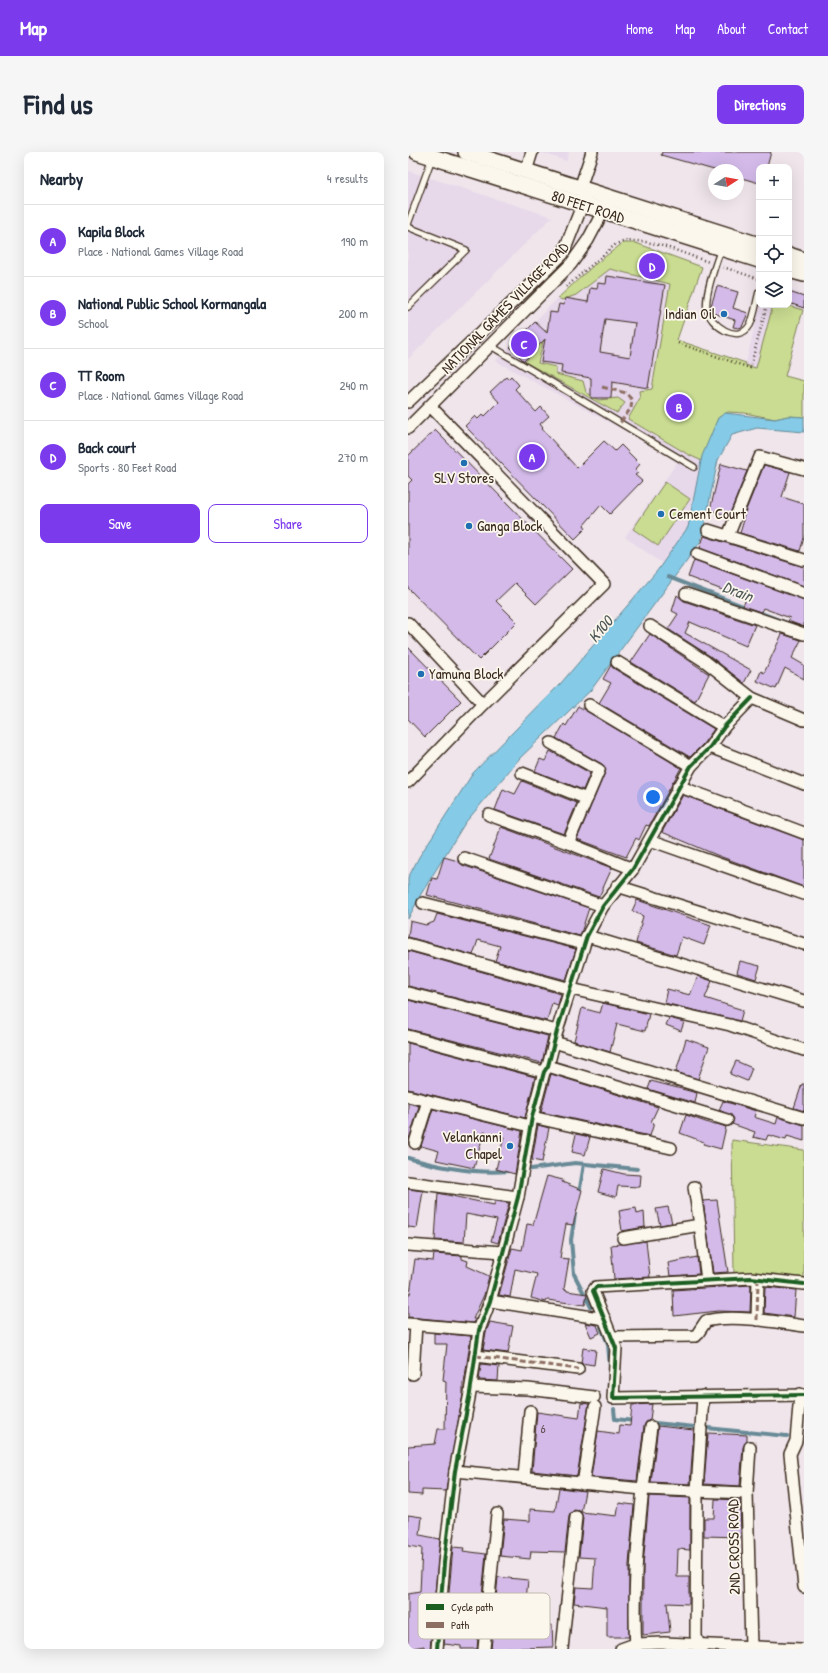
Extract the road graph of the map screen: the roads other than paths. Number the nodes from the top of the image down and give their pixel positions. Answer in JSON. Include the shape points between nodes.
{"nodes":[{"id":1,"x":417,"y":152,"type":"edge"},
{"id":2,"x":466,"y":152,"type":"edge"},
{"id":3,"x":532,"y":152,"type":"edge"},
{"id":4,"x":592,"y":152,"type":"edge"},
{"id":5,"x":433,"y":154,"type":"edge"},
{"id":6,"x":526,"y":171,"type":"junction"},
{"id":7,"x":584,"y":189,"type":"junction"},
{"id":8,"x":610,"y":198,"type":"junction"},
{"id":9,"x":583,"y":206,"type":"junction"},
{"id":10,"x":604,"y":212,"type":"junction"},
{"id":11,"x":408,"y":224,"type":"edge"},
{"id":12,"x":408,"y":227,"type":"edge"},
{"id":13,"x":720,"y":249,"type":"junction"},
{"id":14,"x":753,"y":251,"type":"edge"},
{"id":15,"x":792,"y":256,"type":"edge"},
{"id":16,"x":804,"y":260,"type":"edge"},
{"id":17,"x":792,"y":271,"type":"edge"},
{"id":18,"x":804,"y":274,"type":"edge"},
{"id":19,"x":756,"y":302,"type":"edge"},
{"id":20,"x":408,"y":307,"type":"edge"},
{"id":21,"x":491,"y":346,"type":"junction"},
{"id":22,"x":408,"y":402,"type":"edge"},
{"id":23,"x":430,"y":406,"type":"junction"},
{"id":24,"x":408,"y":428,"type":"edge"},
{"id":25,"x":694,"y":467,"type":"dead end"},
{"id":26,"x":804,"y":469,"type":"edge"},
{"id":27,"x":708,"y":530,"type":"dead end"},
{"id":28,"x":728,"y":536,"type":"junction"},
{"id":29,"x":697,"y":554,"type":"dead end"},
{"id":30,"x":804,"y":560,"type":"edge"},
{"id":31,"x":804,"y":593,"type":"edge"},
{"id":32,"x":686,"y":594,"type":"dead end"},
{"id":33,"x":408,"y":623,"type":"edge"},
{"id":34,"x":650,"y":626,"type":"dead end"},
{"id":35,"x":804,"y":634,"type":"edge"},
{"id":36,"x":617,"y":662,"type":"dead end"},
{"id":37,"x":752,"y":698,"type":"junction"},
{"id":38,"x":483,"y":704,"type":"junction"},
{"id":39,"x":588,"y":705,"type":"dead end"},
{"id":40,"x":804,"y":720,"type":"edge"},
{"id":41,"x":724,"y":727,"type":"junction"},
{"id":42,"x":551,"y":743,"type":"dead end"},
{"id":43,"x":710,"y":747,"type":"junction"},
{"id":44,"x":691,"y":766,"type":"junction"},
{"id":45,"x":522,"y":773,"type":"dead end"},
{"id":46,"x":408,"y":782,"type":"edge"},
{"id":47,"x":804,"y":784,"type":"edge"},
{"id":48,"x":678,"y":786,"type":"junction"},
{"id":49,"x":587,"y":799,"type":"junction"},
{"id":50,"x":490,"y":815,"type":"dead end"},
{"id":51,"x":804,"y":833,"type":"edge"},
{"id":52,"x":650,"y":840,"type":"junction"},
{"id":53,"x":568,"y":843,"type":"junction"},
{"id":54,"x":464,"y":858,"type":"dead end"},
{"id":55,"x":633,"y":869,"type":"junction"},
{"id":56,"x":617,"y":886,"type":"junction"},
{"id":57,"x":804,"y":894,"type":"edge"},
{"id":58,"x":423,"y":903,"type":"dead end"},
{"id":59,"x":603,"y":906,"type":"junction"},
{"id":60,"x":585,"y":940,"type":"junction"},
{"id":61,"x":408,"y":944,"type":"edge"},
{"id":62,"x":804,"y":944,"type":"edge"},
{"id":63,"x":571,"y":989,"type":"junction"},
{"id":64,"x":408,"y":993,"type":"edge"},
{"id":65,"x":804,"y":1001,"type":"edge"},
{"id":66,"x":557,"y":1031,"type":"junction"},
{"id":67,"x":408,"y":1036,"type":"edge"},
{"id":68,"x":554,"y":1042,"type":"junction"},
{"id":69,"x":804,"y":1050,"type":"edge"},
{"id":70,"x":546,"y":1069,"type":"junction"},
{"id":71,"x":408,"y":1096,"type":"edge"},
{"id":72,"x":428,"y":1101,"type":"junction"},
{"id":73,"x":804,"y":1118,"type":"edge"},
{"id":74,"x":727,"y":1120,"type":"dead end"},
{"id":75,"x":531,"y":1122,"type":"junction"},
{"id":76,"x":415,"y":1143,"type":"dead end"},
{"id":77,"x":670,"y":1148,"type":"dead end"},
{"id":78,"x":408,"y":1182,"type":"edge"},
{"id":79,"x":694,"y":1187,"type":"dead end"},
{"id":80,"x":518,"y":1197,"type":"junction"},
{"id":81,"x":700,"y":1225,"type":"junction"},
{"id":82,"x":623,"y":1238,"type":"dead end"},
{"id":83,"x":408,"y":1245,"type":"edge"},
{"id":84,"x":503,"y":1252,"type":"junction"},
{"id":85,"x":758,"y":1279,"type":"junction"},
{"id":86,"x":707,"y":1280,"type":"junction"},
{"id":87,"x":804,"y":1284,"type":"edge"},
{"id":88,"x":490,"y":1301,"type":"junction"},
{"id":89,"x":605,"y":1319,"type":"junction"},
{"id":90,"x":757,"y":1320,"type":"junction"},
{"id":91,"x":412,"y":1324,"type":"edge"},
{"id":92,"x":804,"y":1326,"type":"edge"},
{"id":93,"x":480,"y":1330,"type":"junction"},
{"id":94,"x":612,"y":1337,"type":"junction"},
{"id":95,"x":476,"y":1356,"type":"junction"},
{"id":96,"x":578,"y":1369,"type":"dead end"},
{"id":97,"x":413,"y":1374,"type":"dead end"},
{"id":98,"x":471,"y":1387,"type":"junction"},
{"id":99,"x":802,"y":1394,"type":"edge"},
{"id":100,"x":703,"y":1396,"type":"junction"},
{"id":101,"x":602,"y":1400,"type":"junction"},
{"id":102,"x":530,"y":1411,"type":"dead end"},
{"id":103,"x":651,"y":1427,"type":"dead end"},
{"id":104,"x":750,"y":1447,"type":"dead end"},
{"id":105,"x":455,"y":1471,"type":"junction"},
{"id":106,"x":524,"y":1477,"type":"junction"},
{"id":107,"x":583,"y":1484,"type":"junction"},
{"id":108,"x":643,"y":1489,"type":"junction"},
{"id":109,"x":697,"y":1491,"type":"junction"},
{"id":110,"x":747,"y":1493,"type":"junction"},
{"id":111,"x":497,"y":1514,"type":"dead end"},
{"id":112,"x":576,"y":1517,"type":"dead end"},
{"id":113,"x":803,"y":1564,"type":"edge"},
{"id":114,"x":804,"y":1587,"type":"edge"},
{"id":115,"x":442,"y":1593,"type":"edge"},
{"id":116,"x":489,"y":1593,"type":"edge"},
{"id":117,"x":438,"y":1639,"type":"edge"},
{"id":118,"x":485,"y":1639,"type":"edge"},
{"id":119,"x":636,"y":1647,"type":"edge"},
{"id":120,"x":700,"y":1647,"type":"edge"},
{"id":121,"x":751,"y":1647,"type":"junction"},
{"id":122,"x":437,"y":1649,"type":"edge"},
{"id":123,"x":484,"y":1649,"type":"edge"},
{"id":124,"x":562,"y":1649,"type":"edge"},
{"id":125,"x":621,"y":1649,"type":"edge"},
{"id":126,"x":801,"y":1649,"type":"edge"}],
"edges":[{"from":1,"to":5,"type":"main road","name":"80 FEET ROAD"},
{"from":2,"to":6,"type":"main road","name":"80 FEET ROAD"},
{"from":3,"to":6,"type":"street"},
{"from":4,"to":7,"type":"street","name":"NATIONAL GAMES VILLAGE ROAD"},
{"from":5,"to":9,"type":"main road","name":"80 FEET ROAD"},
{"from":5,"to":11,"type":"lane"},
{"from":6,"to":7,"type":"main road","name":"80 FEET ROAD"},
{"from":7,"to":8,"type":"main road","name":"80 FEET ROAD"},
{"from":7,"to":9,"type":"street","name":"NATIONAL GAMES VILLAGE ROAD"},
{"from":8,"to":10,"type":"street","name":"NATIONAL GAMES VILLAGE ROAD"},
{"from":8,"to":14,"type":"main road","name":"80 FEET ROAD"},
{"from":9,"to":10,"type":"main road","name":"80 FEET ROAD"},
{"from":9,"to":22,"type":"street","name":"NATIONAL GAMES VILLAGE ROAD","via":[[563,254]]},
{"from":10,"to":13,"type":"main road","name":"80 FEET ROAD"},
{"from":10,"to":21,"type":"street","name":"NATIONAL GAMES VILLAGE ROAD","via":[[571,264]]},
{"from":12,"to":20,"type":"lane","via":[[466,250]]},
{"from":13,"to":14,"type":"main road","name":"80 FEET ROAD"},
{"from":13,"to":19,"type":"lane","via":[[706,308],[710,319],[718,327],[732,333],[743,332],[749,325]]},
{"from":15,"to":16,"type":"main road"},
{"from":17,"to":18,"type":"main road"},
{"from":21,"to":23,"type":"street","name":"NATIONAL GAMES VILLAGE ROAD"},
{"from":21,"to":25,"type":"lane"},
{"from":23,"to":24,"type":"street","name":"NATIONAL GAMES VILLAGE ROAD"},
{"from":23,"to":38,"type":"street","via":[[604,584]]},
{"from":26,"to":28,"type":"street","via":[[760,457]]},
{"from":27,"to":28,"type":"street"},
{"from":28,"to":30,"type":"street"},
{"from":29,"to":31,"type":"street"},
{"from":32,"to":35,"type":"street"},
{"from":33,"to":38,"type":"street"},
{"from":34,"to":37,"type":"street","via":[[706,662]]},
{"from":36,"to":41,"type":"street"},
{"from":37,"to":40,"type":"street"},
{"from":37,"to":41,"type":"street"},
{"from":38,"to":46,"type":"street"},
{"from":39,"to":44,"type":"street"},
{"from":41,"to":43,"type":"street"},
{"from":42,"to":49,"type":"street","via":[[599,770]]},
{"from":43,"to":44,"type":"street"},
{"from":43,"to":47,"type":"street"},
{"from":44,"to":48,"type":"street"},
{"from":45,"to":49,"type":"street"},
{"from":48,"to":51,"type":"street"},
{"from":48,"to":52,"type":"street"},
{"from":49,"to":53,"type":"street"},
{"from":50,"to":53,"type":"street"},
{"from":52,"to":55,"type":"street"},
{"from":52,"to":57,"type":"street"},
{"from":53,"to":55,"type":"street"},
{"from":54,"to":59,"type":"street"},
{"from":55,"to":56,"type":"street"},
{"from":56,"to":59,"type":"street"},
{"from":56,"to":62,"type":"street"},
{"from":58,"to":60,"type":"street"},
{"from":59,"to":60,"type":"street"},
{"from":60,"to":63,"type":"street"},
{"from":60,"to":65,"type":"street"},
{"from":61,"to":63,"type":"street"},
{"from":63,"to":66,"type":"street"},
{"from":63,"to":69,"type":"street","via":[[730,1025]]},
{"from":64,"to":66,"type":"street"},
{"from":66,"to":68,"type":"street"},
{"from":67,"to":70,"type":"street"},
{"from":68,"to":70,"type":"street"},
{"from":68,"to":73,"type":"street"},
{"from":70,"to":74,"type":"street"},
{"from":70,"to":75,"type":"street"},
{"from":71,"to":72,"type":"street"},
{"from":72,"to":75,"type":"street"},
{"from":72,"to":76,"type":"street"},
{"from":75,"to":77,"type":"street"},
{"from":75,"to":80,"type":"street"},
{"from":78,"to":80,"type":"street"},
{"from":79,"to":81,"type":"street"},
{"from":80,"to":84,"type":"street"},
{"from":81,"to":82,"type":"street"},
{"from":81,"to":86,"type":"street"},
{"from":83,"to":84,"type":"street"},
{"from":84,"to":88,"type":"street"},
{"from":85,"to":86,"type":"street"},
{"from":85,"to":87,"type":"street"},
{"from":85,"to":90,"type":"street"},
{"from":86,"to":89,"type":"street","via":[[596,1287],[593,1291]]},
{"from":88,"to":89,"type":"street"},
{"from":88,"to":93,"type":"street"},
{"from":89,"to":94,"type":"street"},
{"from":90,"to":92,"type":"street"},
{"from":90,"to":94,"type":"street","via":[[706,1321],[696,1336]]},
{"from":91,"to":93,"type":"street"},
{"from":91,"to":97,"type":"street"},
{"from":93,"to":95,"type":"street"},
{"from":94,"to":101,"type":"street","via":[[616,1348]]},
{"from":95,"to":96,"type":"street"},
{"from":95,"to":98,"type":"street"},
{"from":98,"to":101,"type":"street","via":[[528,1389]]},
{"from":98,"to":105,"type":"street"},
{"from":99,"to":100,"type":"street"},
{"from":99,"to":113,"type":"street","via":[[796,1441],[790,1454]]},
{"from":100,"to":101,"type":"street"},
{"from":100,"to":109,"type":"street"},
{"from":101,"to":107,"type":"street"},
{"from":102,"to":106,"type":"street"},
{"from":103,"to":108,"type":"street"},
{"from":104,"to":110,"type":"street","name":"2ND CROSS ROAD"},
{"from":105,"to":106,"type":"street"},
{"from":105,"to":115,"type":"street"},
{"from":106,"to":107,"type":"street"},
{"from":107,"to":108,"type":"street"},
{"from":108,"to":109,"type":"street"},
{"from":108,"to":119,"type":"street","via":[[637,1574]]},
{"from":109,"to":110,"type":"street"},
{"from":109,"to":120,"type":"street","via":[[696,1636]]},
{"from":110,"to":121,"type":"street","name":"2ND CROSS ROAD"},
{"from":111,"to":116,"type":"street"},
{"from":112,"to":124,"type":"street"},
{"from":113,"to":114,"type":"street"},
{"from":117,"to":122,"type":"street"},
{"from":118,"to":123,"type":"street"},
{"from":119,"to":120,"type":"street","via":[[664,1642]]},
{"from":119,"to":125,"type":"street"},
{"from":120,"to":121,"type":"street"},
{"from":121,"to":126,"type":"street"}]}
